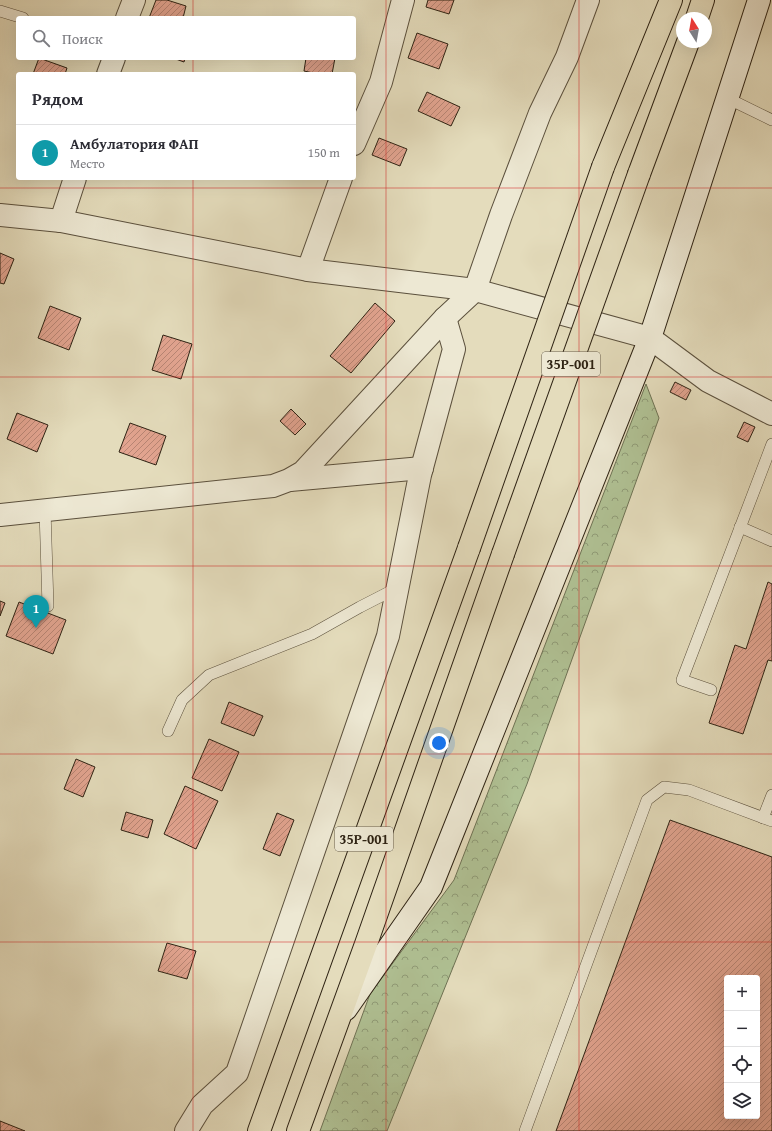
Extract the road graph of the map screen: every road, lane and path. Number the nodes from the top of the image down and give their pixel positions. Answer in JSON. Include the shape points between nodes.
{"nodes":[{"id":1,"x":134,"y":0,"type":"edge"},
{"id":2,"x":403,"y":0,"type":"edge"},
{"id":3,"x":588,"y":0,"type":"edge"},
{"id":4,"x":671,"y":0,"type":"edge"},
{"id":5,"x":703,"y":0,"type":"edge"},
{"id":6,"x":759,"y":0,"type":"edge"},
{"id":7,"x":0,"y":10,"type":"edge"},
{"id":8,"x":699,"y":12,"type":"edge"},
{"id":9,"x":18,"y":16,"type":"edge"},
{"id":10,"x":128,"y":16,"type":"edge"},
{"id":11,"x":686,"y":48,"type":"edge"},
{"id":12,"x":113,"y":60,"type":"edge"},
{"id":13,"x":109,"y":72,"type":"edge"},
{"id":14,"x":727,"y":98,"type":"junction"},
{"id":15,"x":772,"y":120,"type":"edge"},
{"id":16,"x":356,"y":139,"type":"edge"},
{"id":17,"x":74,"y":180,"type":"edge"},
{"id":18,"x":340,"y":180,"type":"edge"},
{"id":19,"x":0,"y":215,"type":"edge"},
{"id":20,"x":61,"y":221,"type":"junction"},
{"id":21,"x":308,"y":270,"type":"junction"},
{"id":22,"x":475,"y":290,"type":"junction"},
{"id":23,"x":445,"y":318,"type":"junction"},
{"id":24,"x":650,"y":338,"type":"junction"},
{"id":25,"x":772,"y":414,"type":"edge"},
{"id":26,"x":772,"y":444,"type":"edge"},
{"id":27,"x":422,"y":468,"type":"junction"},
{"id":28,"x":289,"y":480,"type":"junction"},
{"id":29,"x":45,"y":510,"type":"junction"},
{"id":30,"x":0,"y":515,"type":"edge"},
{"id":31,"x":740,"y":527,"type":"junction"},
{"id":32,"x":772,"y":541,"type":"edge"},
{"id":33,"x":398,"y":588,"type":"junction"},
{"id":34,"x":48,"y":606,"type":"dead end"},
{"id":35,"x":711,"y":690,"type":"dead end"},
{"id":36,"x":168,"y":731,"type":"dead end"},
{"id":37,"x":772,"y":795,"type":"edge"},
{"id":38,"x":768,"y":819,"type":"edge"},
{"id":39,"x":339,"y":1019,"type":"junction"},
{"id":40,"x":186,"y":1131,"type":"edge"},
{"id":41,"x":259,"y":1131,"type":"edge"},
{"id":42,"x":298,"y":1131,"type":"edge"},
{"id":43,"x":525,"y":1131,"type":"edge"}],
"edges":[{"from":1,"to":10,"type":"street"},
{"from":2,"to":16,"type":"street","via":[[381,82]]},
{"from":3,"to":22,"type":"street","via":[[567,57],[540,113]]},
{"from":4,"to":41,"type":"main road","number":"35Р-001","bridge":true,"via":[[603,167]]},
{"from":5,"to":8,"type":"main road"},
{"from":6,"to":14,"type":"street"},
{"from":7,"to":9,"type":"lane"},
{"from":11,"to":39,"type":"main road","number":"35Р-001","bridge":true,"via":[[638,174]]},
{"from":12,"to":13,"type":"street"},
{"from":14,"to":15,"type":"lane"},
{"from":14,"to":24,"type":"street"},
{"from":17,"to":20,"type":"street"},
{"from":18,"to":21,"type":"street"},
{"from":19,"to":20,"type":"street"},
{"from":20,"to":21,"type":"street"},
{"from":21,"to":22,"type":"street"},
{"from":22,"to":23,"type":"street"},
{"from":22,"to":24,"type":"street"},
{"from":23,"to":27,"type":"street","via":[[454,349]]},
{"from":23,"to":28,"type":"street","via":[[303,472]]},
{"from":24,"to":25,"type":"street","via":[[708,381]]},
{"from":24,"to":39,"type":"street","via":[[431,887]]},
{"from":26,"to":31,"type":"lane"},
{"from":27,"to":28,"type":"street"},
{"from":27,"to":33,"type":"street"},
{"from":28,"to":29,"type":"street","via":[[273,486]]},
{"from":29,"to":30,"type":"street"},
{"from":29,"to":34,"type":"lane"},
{"from":31,"to":32,"type":"lane"},
{"from":31,"to":35,"type":"lane","via":[[682,680]]},
{"from":33,"to":36,"type":"lane","via":[[312,634],[209,675],[182,700]]},
{"from":33,"to":40,"type":"street","via":[[388,636],[237,1073],[202,1105]]},
{"from":37,"to":38,"type":"lane"},
{"from":38,"to":43,"type":"lane","via":[[689,790],[664,786],[648,800]]},
{"from":39,"to":42,"type":"main road","number":"35Р-001"}]}
